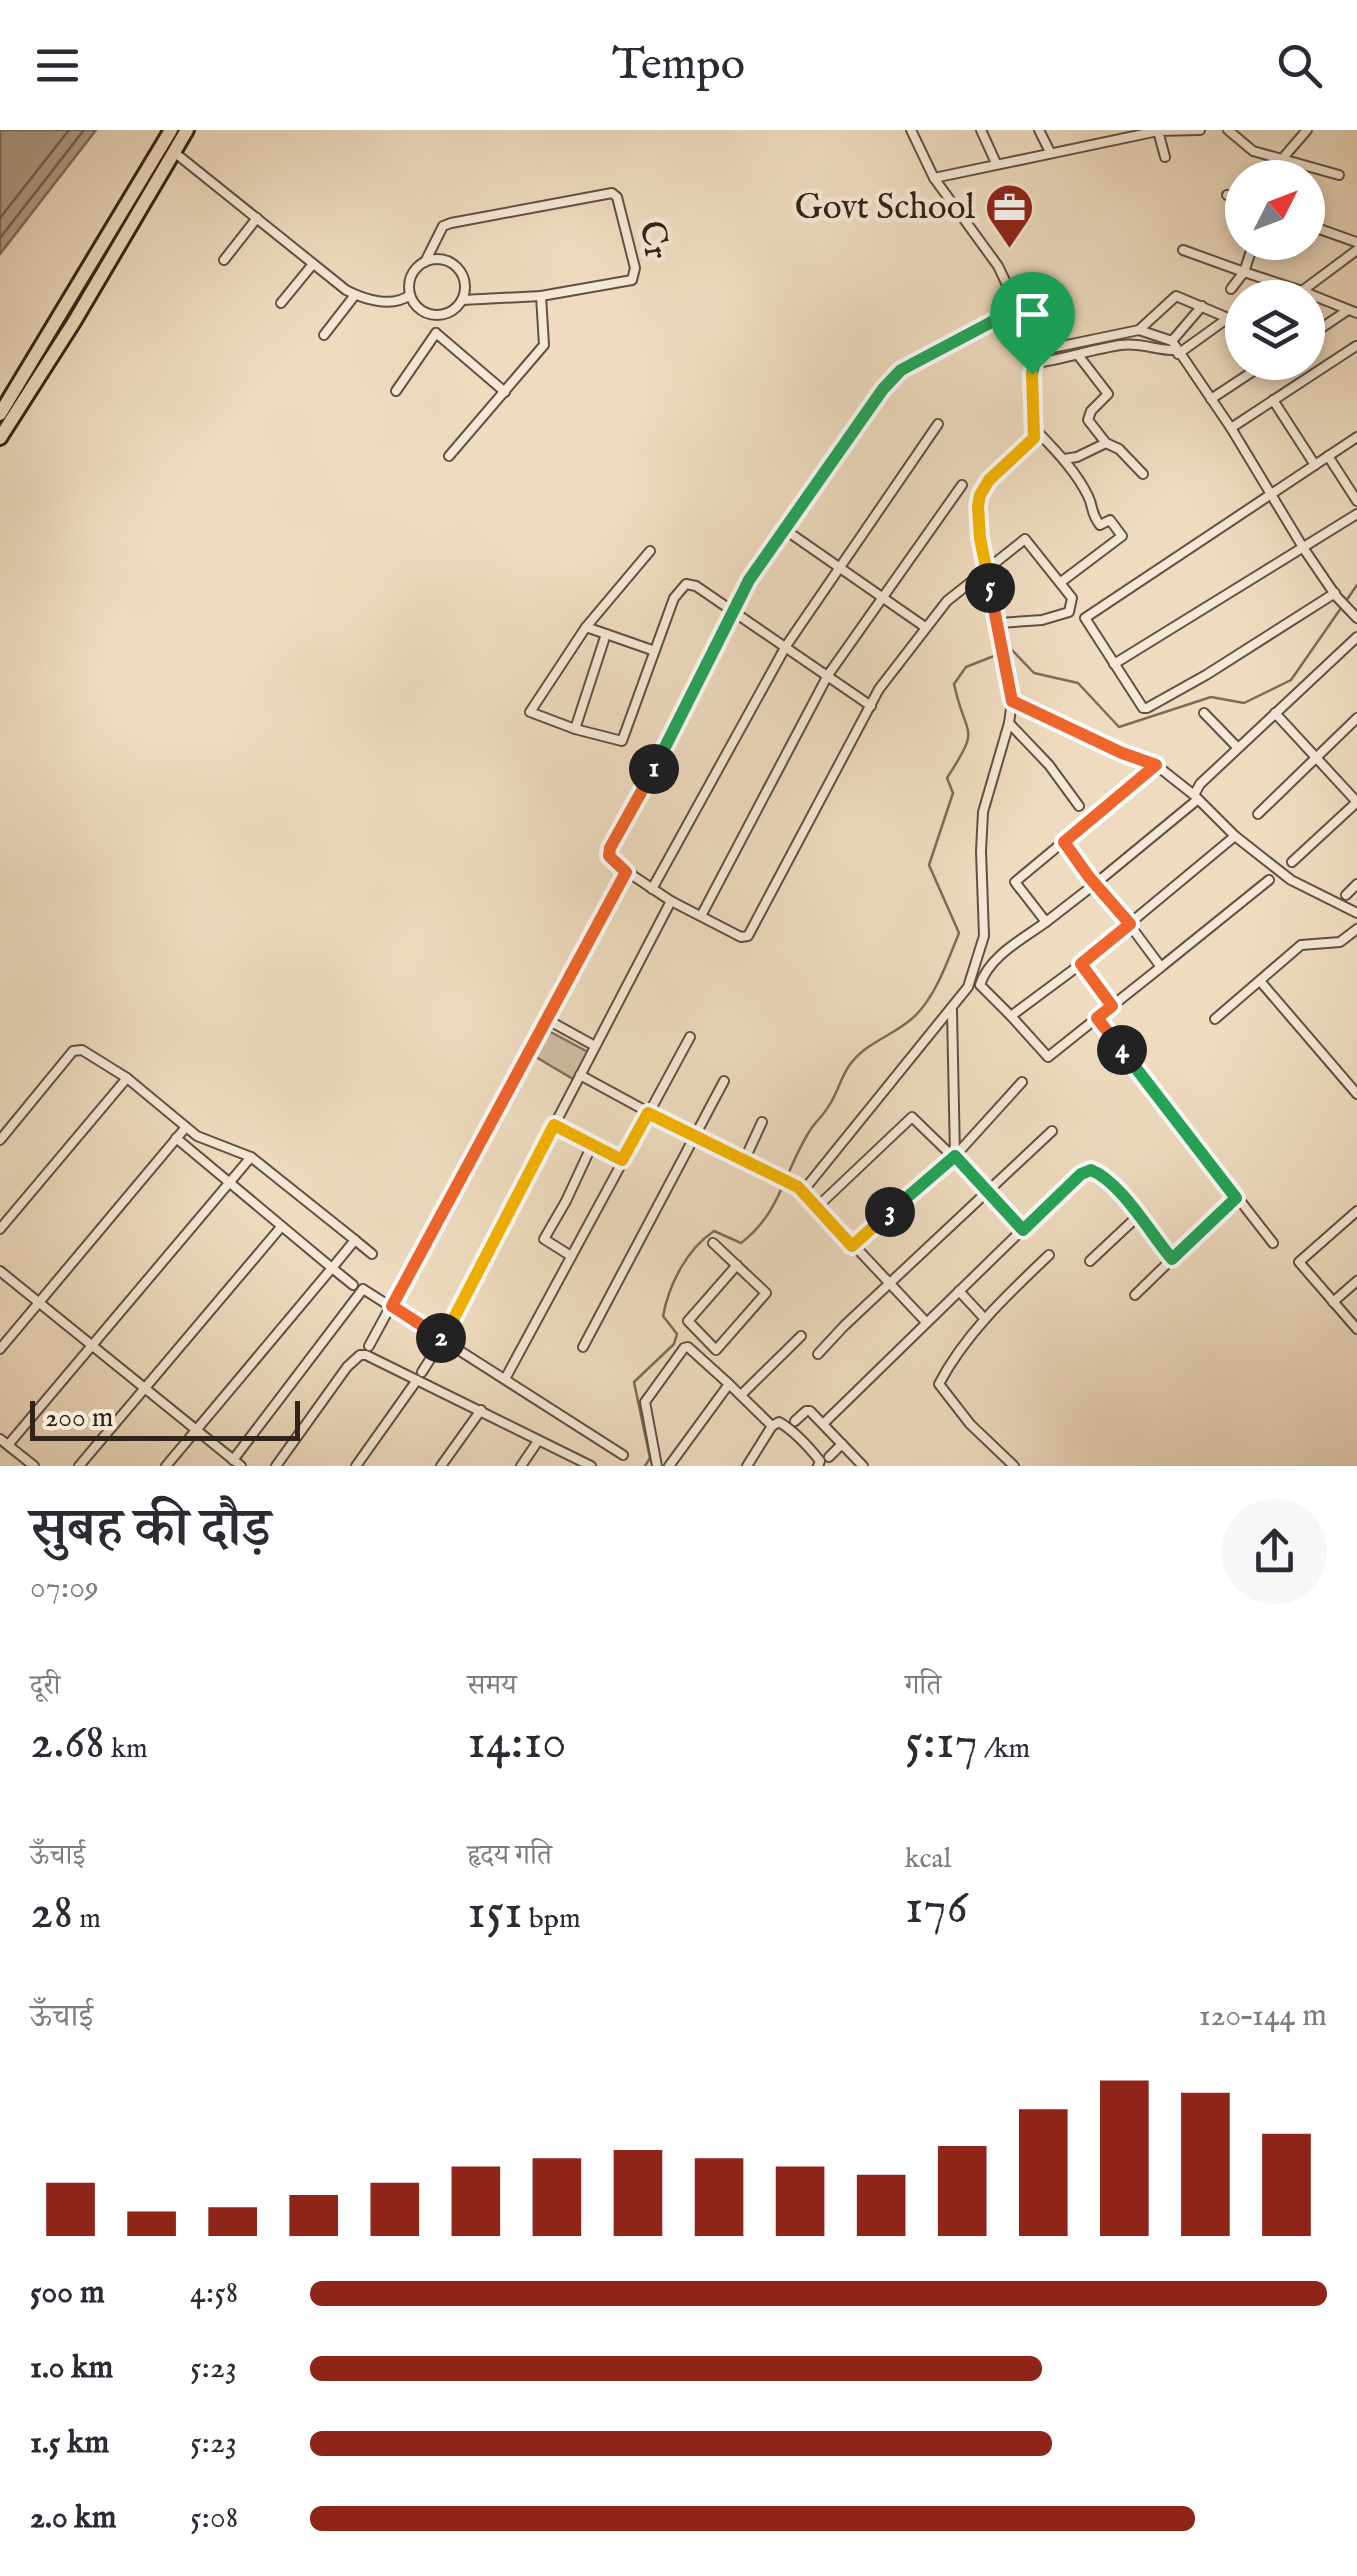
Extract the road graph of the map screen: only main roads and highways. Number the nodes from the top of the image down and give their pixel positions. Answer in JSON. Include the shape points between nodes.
{"nodes":[{"id":1,"x":170,"y":130,"type":"edge"},
{"id":2,"x":187,"y":130,"type":"edge"},
{"id":3,"x":168,"y":148,"type":"junction"},
{"id":4,"x":0,"y":414,"type":"edge"},
{"id":5,"x":0,"y":438,"type":"edge"}],
"edges":[{"from":1,"to":3,"type":"main road"},
{"from":2,"to":3,"type":"main road"},
{"from":3,"to":4,"type":"main road"},
{"from":3,"to":5,"type":"main road","via":[[74,322]]}]}
